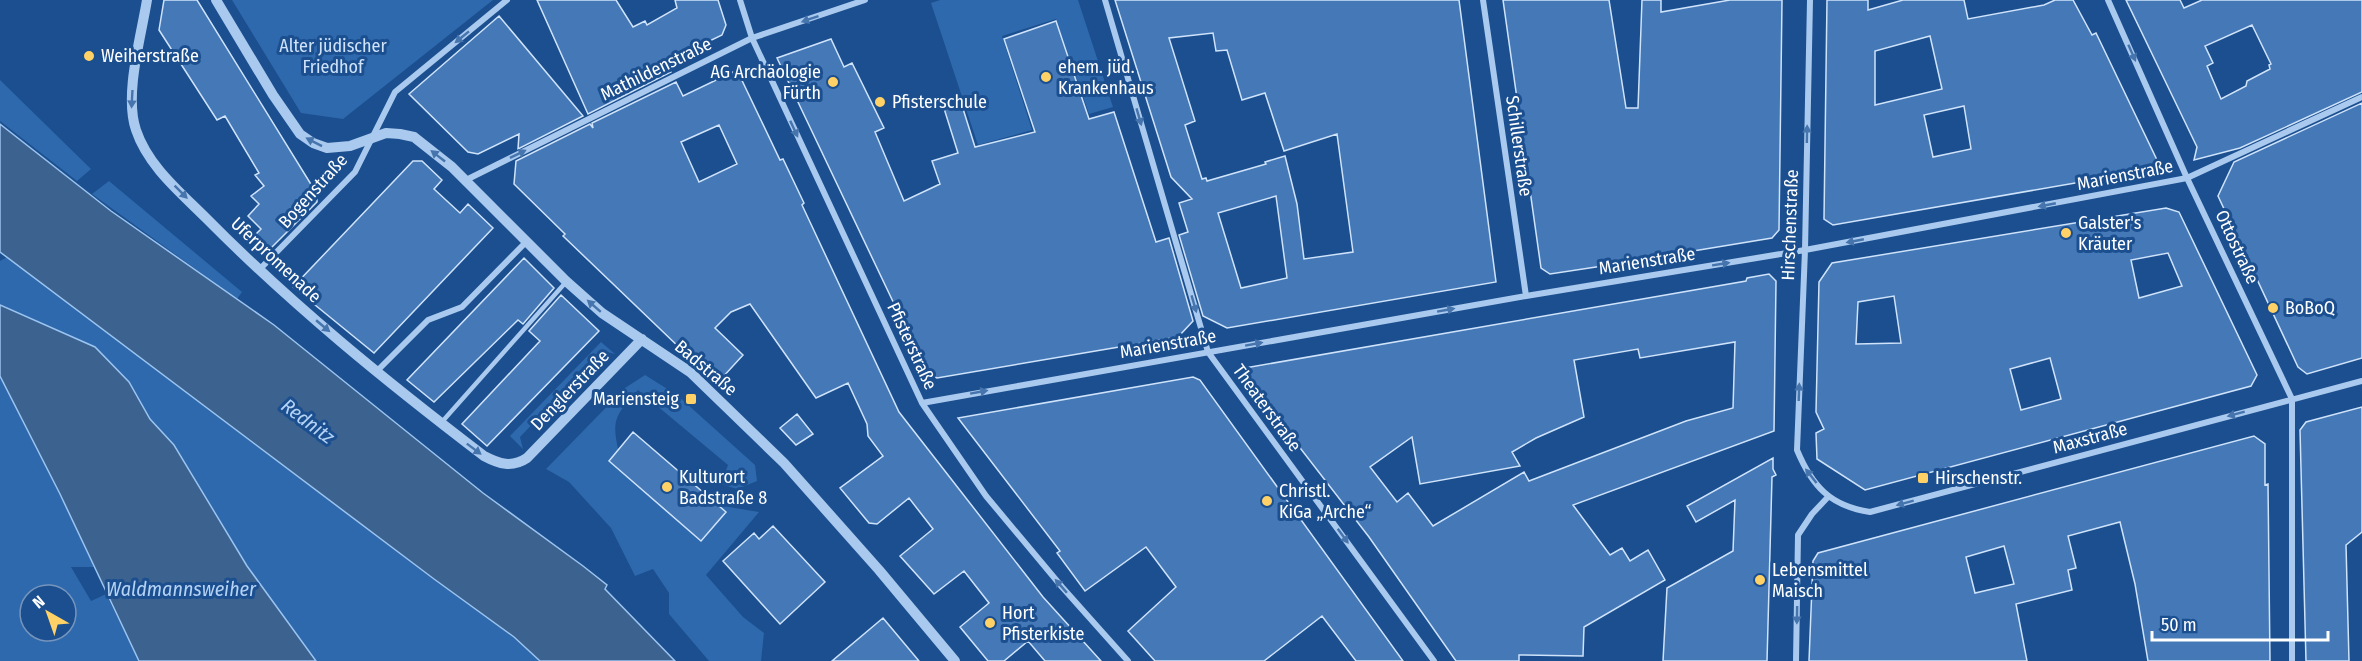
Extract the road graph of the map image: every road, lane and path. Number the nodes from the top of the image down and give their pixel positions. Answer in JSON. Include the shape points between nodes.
{"nodes":[{"id":1,"x":147,"y":0,"type":"edge"},
{"id":2,"x":216,"y":0,"type":"edge"},
{"id":3,"x":507,"y":0,"type":"edge"},
{"id":4,"x":740,"y":0,"type":"edge"},
{"id":5,"x":865,"y":0,"type":"edge"},
{"id":6,"x":1105,"y":0,"type":"edge"},
{"id":7,"x":1483,"y":0,"type":"edge"},
{"id":8,"x":1810,"y":0,"type":"edge"},
{"id":9,"x":2108,"y":0,"type":"edge"},
{"id":10,"x":752,"y":38,"type":"junction"},
{"id":11,"x":2362,"y":97,"type":"edge"},
{"id":12,"x":370,"y":140,"type":"junction"},
{"id":13,"x":2187,"y":178,"type":"junction"},
{"id":14,"x":466,"y":180,"type":"junction"},
{"id":15,"x":526,"y":242,"type":"junction"},
{"id":16,"x":1805,"y":250,"type":"junction"},
{"id":17,"x":258,"y":271,"type":"junction"},
{"id":18,"x":567,"y":281,"type":"junction"},
{"id":19,"x":1526,"y":296,"type":"junction"},
{"id":20,"x":642,"y":339,"type":"junction"},
{"id":21,"x":1208,"y":352,"type":"junction"},
{"id":22,"x":377,"y":371,"type":"junction"},
{"id":23,"x":2362,"y":381,"type":"edge"},
{"id":24,"x":2292,"y":399,"type":"junction"},
{"id":25,"x":922,"y":403,"type":"junction"},
{"id":26,"x":441,"y":423,"type":"junction"},
{"id":27,"x":1797,"y":450,"type":"joint"},
{"id":28,"x":521,"y":462,"type":"joint"},
{"id":29,"x":1828,"y":497,"type":"junction"},
{"id":30,"x":955,"y":661,"type":"edge"},
{"id":31,"x":1128,"y":661,"type":"edge"},
{"id":32,"x":1434,"y":661,"type":"edge"},
{"id":33,"x":1797,"y":661,"type":"edge"},
{"id":34,"x":2292,"y":661,"type":"edge"}],
"edges":[{"from":1,"to":17,"type":"street","name":"Uferpromenade","one_way":true,"via":[[132,94],[136,130],[154,163]]},
{"from":12,"to":2,"type":"street","one_way":true,"via":[[327,148],[300,134]]},
{"from":3,"to":12,"type":"street","name":"Bogenstraße","one_way":true,"via":[[395,92]]},
{"from":4,"to":10,"type":"street","name":"Pfisterstraße"},
{"from":5,"to":10,"type":"street","name":"Mathildenstraße","one_way":true},
{"from":6,"to":21,"type":"street","name":"Theaterstraße","one_way":true},
{"from":7,"to":19,"type":"street","name":"Schillerstraße"},
{"from":16,"to":8,"type":"street","name":"Hirschenstraße","one_way":true},
{"from":9,"to":13,"type":"street","name":"Ottostraße","one_way":true},
{"from":14,"to":10,"type":"street","name":"Mathildenstraße","one_way":true},
{"from":10,"to":25,"type":"street","name":"Pfisterstraße","one_way":true},
{"from":11,"to":13,"type":"street","name":"Marienstraße"},
{"from":14,"to":12,"type":"street","name":"Badstraße","one_way":true,"via":[[414,137],[386,134]]},
{"from":12,"to":17,"type":"street","name":"Bogenstraße","via":[[355,172]]},
{"from":13,"to":16,"type":"street","name":"Marienstraße","one_way":true},
{"from":13,"to":24,"type":"street","name":"Ottostraße"},
{"from":14,"to":15,"type":"street","name":"Badstraße"},
{"from":15,"to":18,"type":"street","name":"Badstraße"},
{"from":15,"to":22,"type":"street","via":[[462,307],[428,320]]},
{"from":19,"to":16,"type":"street","name":"Marienstraße","one_way":true},
{"from":27,"to":16,"type":"street","name":"Hirschenstraße","one_way":true},
{"from":17,"to":22,"type":"street","name":"Uferpromenade","one_way":true},
{"from":20,"to":18,"type":"street","name":"Badstraße","one_way":true,"via":[[602,313]]},
{"from":18,"to":26,"type":"lane"},
{"from":21,"to":19,"type":"street","name":"Marienstraße","one_way":true},
{"from":20,"to":28,"type":"street","name":"Denglerstraße"},
{"from":20,"to":30,"type":"street","name":"Badstraße","via":[[690,372],[784,463]]},
{"from":25,"to":21,"type":"street","name":"Marienstraße","one_way":true},
{"from":21,"to":32,"type":"street","name":"Theaterstraße","one_way":true},
{"from":22,"to":26,"type":"street","name":"Uferpromenade"},
{"from":23,"to":24,"type":"street","name":"Maxstraße"},
{"from":24,"to":29,"type":"street","name":"Maxstraße","one_way":true,"via":[[1870,512],[1848,509]]},
{"from":24,"to":34,"type":"street","name":"Ottostraße"},
{"from":31,"to":25,"type":"street","name":"Pfisterstraße","one_way":true,"via":[[986,496]]},
{"from":26,"to":28,"type":"street","name":"Uferpromenade","one_way":true,"via":[[496,463]]},
{"from":29,"to":27,"type":"street","name":"Maxstraße","one_way":true,"via":[[1806,472]]},
{"from":29,"to":33,"type":"street","one_way":true,"via":[[1798,536]]}]}
